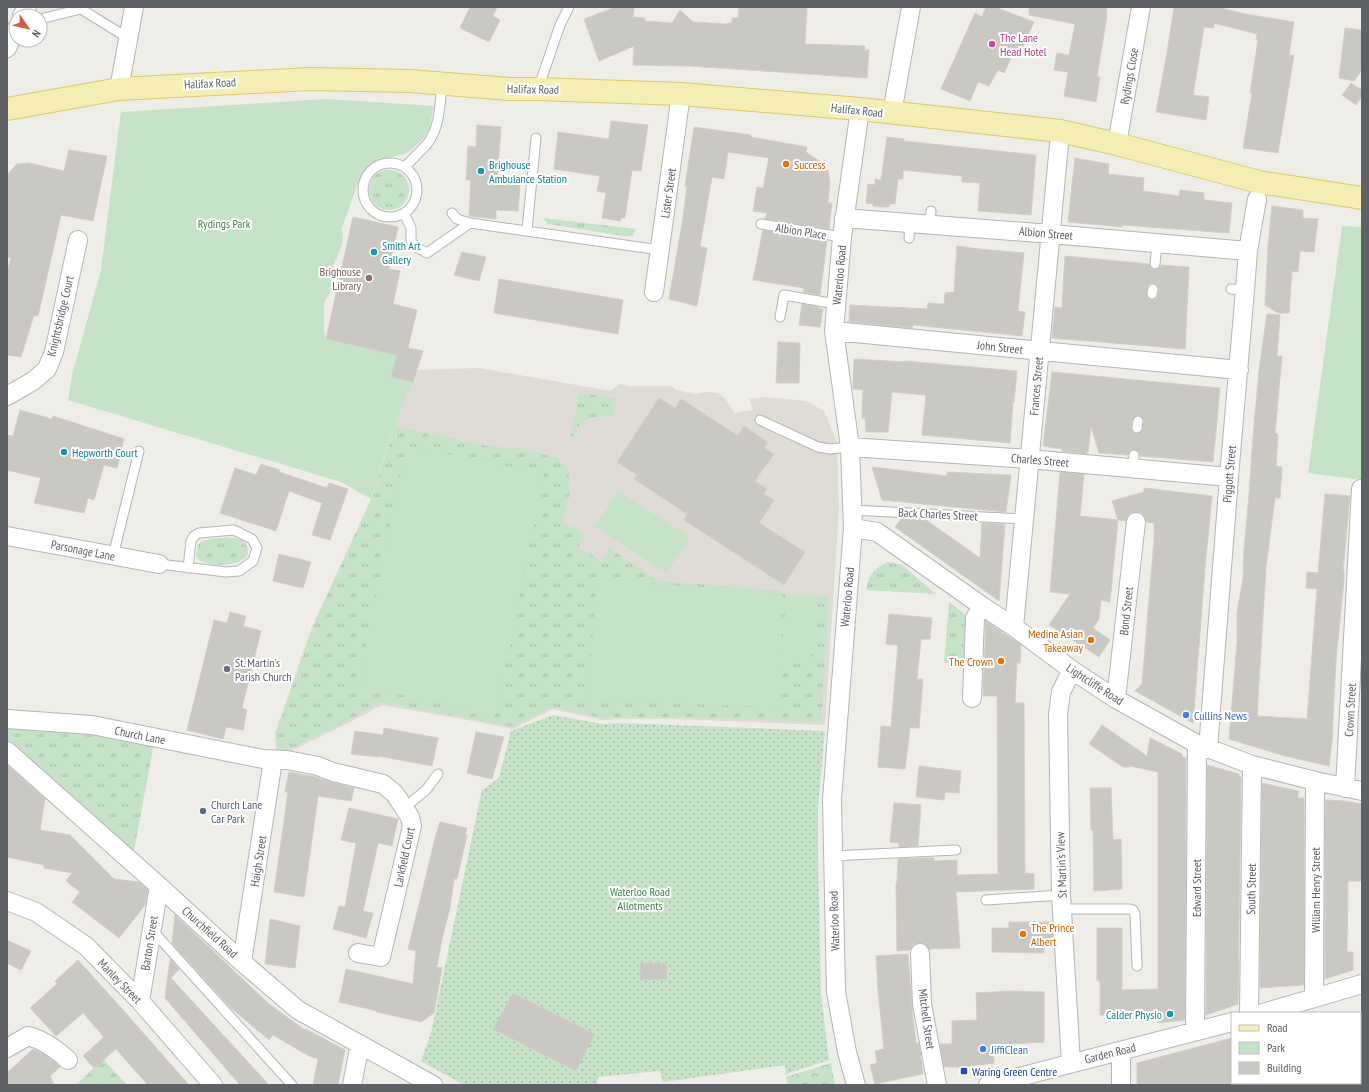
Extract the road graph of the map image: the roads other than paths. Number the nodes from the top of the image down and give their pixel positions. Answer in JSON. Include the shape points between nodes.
{"nodes":[{"id":1,"x":134,"y":7,"type":"edge"},
{"id":2,"x":569,"y":7,"type":"edge"},
{"id":3,"x":911,"y":7,"type":"edge"},
{"id":4,"x":1141,"y":7,"type":"edge"},
{"id":5,"x":48,"y":17,"type":"edge"},
{"id":6,"x":128,"y":38,"type":"junction"},
{"id":7,"x":442,"y":84,"type":"junction"},
{"id":8,"x":119,"y":89,"type":"junction"},
{"id":9,"x":538,"y":89,"type":"junction"},
{"id":10,"x":681,"y":94,"type":"junction"},
{"id":11,"x":7,"y":109,"type":"edge"},
{"id":12,"x":860,"y":110,"type":"junction"},
{"id":13,"x":892,"y":113,"type":"junction"},
{"id":14,"x":536,"y":138,"type":"dead end"},
{"id":15,"x":1060,"y":138,"type":"junction"},
{"id":16,"x":1116,"y":144,"type":"junction"},
{"id":17,"x":405,"y":167,"type":"junction"},
{"id":18,"x":1362,"y":198,"type":"edge"},
{"id":19,"x":1257,"y":199,"type":"dead end"},
{"id":20,"x":404,"y":213,"type":"junction"},
{"id":21,"x":452,"y":213,"type":"dead end"},
{"id":22,"x":844,"y":218,"type":"junction"},
{"id":23,"x":470,"y":223,"type":"junction"},
{"id":24,"x":761,"y":224,"type":"dead end"},
{"id":25,"x":527,"y":230,"type":"junction"},
{"id":26,"x":1051,"y":234,"type":"junction"},
{"id":27,"x":842,"y":237,"type":"junction"},
{"id":28,"x":78,"y":240,"type":"dead end"},
{"id":29,"x":1157,"y":243,"type":"junction"},
{"id":30,"x":660,"y":250,"type":"junction"},
{"id":31,"x":1248,"y":251,"type":"junction"},
{"id":32,"x":1155,"y":264,"type":"dead end"},
{"id":33,"x":654,"y":292,"type":"dead end"},
{"id":34,"x":836,"y":304,"type":"junction"},
{"id":35,"x":780,"y":317,"type":"dead end"},
{"id":36,"x":834,"y":331,"type":"junction"},
{"id":37,"x":1040,"y":351,"type":"junction"},
{"id":38,"x":1238,"y":370,"type":"junction"},
{"id":39,"x":7,"y":396,"type":"edge"},
{"id":40,"x":760,"y":420,"type":"dead end"},
{"id":41,"x":850,"y":447,"type":"junction"},
{"id":42,"x":139,"y":451,"type":"dead end"},
{"id":43,"x":1030,"y":459,"type":"junction"},
{"id":44,"x":1229,"y":477,"type":"junction"},
{"id":45,"x":1362,"y":489,"type":"edge"},
{"id":46,"x":852,"y":510,"type":"junction"},
{"id":47,"x":1025,"y":519,"type":"junction"},
{"id":48,"x":1136,"y":522,"type":"dead end"},
{"id":49,"x":853,"y":528,"type":"junction"},
{"id":50,"x":7,"y":536,"type":"edge"},
{"id":51,"x":113,"y":556,"type":"junction"},
{"id":52,"x":159,"y":564,"type":"joint"},
{"id":53,"x":188,"y":568,"type":"junction"},
{"id":54,"x":982,"y":606,"type":"junction"},
{"id":55,"x":1014,"y":627,"type":"junction"},
{"id":56,"x":1072,"y":670,"type":"junction"},
{"id":57,"x":972,"y":698,"type":"dead end"},
{"id":58,"x":1116,"y":699,"type":"junction"},
{"id":59,"x":7,"y":719,"type":"edge"},
{"id":60,"x":1203,"y":746,"type":"junction"},
{"id":61,"x":7,"y":751,"type":"edge"},
{"id":62,"x":273,"y":760,"type":"junction"},
{"id":63,"x":1252,"y":765,"type":"junction"},
{"id":64,"x":438,"y":774,"type":"dead end"},
{"id":65,"x":1315,"y":781,"type":"junction"},
{"id":66,"x":1354,"y":790,"type":"edge"},
{"id":67,"x":404,"y":808,"type":"junction"},
{"id":68,"x":956,"y":850,"type":"dead end"},
{"id":69,"x":832,"y":856,"type":"junction"},
{"id":70,"x":159,"y":886,"type":"junction"},
{"id":71,"x":986,"y":900,"type":"dead end"},
{"id":72,"x":7,"y":901,"type":"edge"},
{"id":73,"x":1062,"y":902,"type":"junction"},
{"id":74,"x":151,"y":929,"type":"junction"},
{"id":75,"x":354,"y":952,"type":"dead end"},
{"id":76,"x":920,"y":953,"type":"dead end"},
{"id":77,"x":242,"y":962,"type":"junction"},
{"id":78,"x":1137,"y":966,"type":"dead end"},
{"id":79,"x":1362,"y":984,"type":"edge"},
{"id":80,"x":1314,"y":998,"type":"junction"},
{"id":81,"x":140,"y":1001,"type":"junction"},
{"id":82,"x":1249,"y":1012,"type":"edge"},
{"id":83,"x":1266,"y":1012,"type":"edge"},
{"id":84,"x":1231,"y":1022,"type":"edge"},
{"id":85,"x":1195,"y":1031,"type":"junction"},
{"id":86,"x":360,"y":1044,"type":"junction"},
{"id":87,"x":7,"y":1048,"type":"edge"},
{"id":88,"x":1121,"y":1051,"type":"junction"},
{"id":89,"x":68,"y":1060,"type":"dead end"},
{"id":90,"x":1071,"y":1063,"type":"junction"},
{"id":91,"x":213,"y":1085,"type":"edge"},
{"id":92,"x":292,"y":1085,"type":"edge"},
{"id":93,"x":352,"y":1085,"type":"edge"},
{"id":94,"x":433,"y":1085,"type":"edge"},
{"id":95,"x":856,"y":1085,"type":"edge"},
{"id":96,"x":937,"y":1085,"type":"edge"},
{"id":97,"x":988,"y":1085,"type":"edge"},
{"id":98,"x":1121,"y":1085,"type":"edge"}],
"edges":[{"from":1,"to":6,"type":"street"},
{"from":2,"to":9,"type":"lane","via":[[560,25]]},
{"from":3,"to":13,"type":"street"},
{"from":4,"to":16,"type":"street","name":"Rydings Close"},
{"from":5,"to":6,"type":"lane","via":[[80,9]]},
{"from":6,"to":8,"type":"street"},
{"from":7,"to":8,"type":"main road","name":"Halifax Road","via":[[310,79]]},
{"from":7,"to":9,"type":"main road","name":"Halifax Road"},
{"from":7,"to":17,"type":"lane","via":[[438,119],[432,135]]},
{"from":8,"to":11,"type":"main road","name":"Halifax Road"},
{"from":9,"to":10,"type":"main road","name":"Halifax Road"},
{"from":10,"to":12,"type":"main road","name":"Halifax Road"},
{"from":10,"to":30,"type":"street","name":"Lister Street"},
{"from":12,"to":13,"type":"main road","name":"Halifax Road"},
{"from":12,"to":22,"type":"street","name":"Waterloo Road"},
{"from":13,"to":15,"type":"main road","name":"Halifax Road"},
{"from":14,"to":25,"type":"lane"},
{"from":15,"to":16,"type":"main road","name":"Halifax Road"},
{"from":15,"to":26,"type":"street","name":"Frances Street"},
{"from":16,"to":18,"type":"main road","name":"Halifax Road","via":[[1259,182]]},
{"from":17,"to":20,"type":"lane","via":[[414,176],[417,194],[414,203]]},
{"from":17,"to":20,"type":"lane","via":[[392,162],[375,167],[364,180],[362,189],[368,206],[374,212],[392,217]]},
{"from":19,"to":31,"type":"street","name":"Piggott Street"},
{"from":20,"to":23,"type":"lane","via":[[411,228],[412,241],[416,247],[427,253]]},
{"from":21,"to":23,"type":"lane","via":[[457,219]]},
{"from":22,"to":26,"type":"street","name":"Albion Street","via":[[910,230],[931,218]]},
{"from":22,"to":27,"type":"street","name":"Waterloo Road"},
{"from":23,"to":25,"type":"lane"},
{"from":24,"to":27,"type":"lane","name":"Albion Place"},
{"from":25,"to":30,"type":"lane"},
{"from":26,"to":29,"type":"street","name":"Albion Street"},
{"from":26,"to":37,"type":"street","name":"Frances Street"},
{"from":27,"to":34,"type":"street","name":"Waterloo Road"},
{"from":28,"to":39,"type":"street","name":"Knightsbridge Court","via":[[54,352],[47,369]]},
{"from":29,"to":31,"type":"street","name":"Albion Street"},
{"from":29,"to":32,"type":"lane"},
{"from":30,"to":33,"type":"street","name":"Lister Street"},
{"from":31,"to":38,"type":"street","name":"Piggott Street","via":[[1238,289]]},
{"from":34,"to":35,"type":"lane","via":[[784,295]]},
{"from":34,"to":36,"type":"street","name":"Waterloo Road"},
{"from":36,"to":37,"type":"street","name":"John Street"},
{"from":36,"to":41,"type":"street","name":"Waterloo Road"},
{"from":37,"to":38,"type":"street","name":"John Street"},
{"from":37,"to":43,"type":"street","name":"Frances Street"},
{"from":38,"to":44,"type":"street","name":"Piggott Street"},
{"from":40,"to":41,"type":"lane","via":[[818,447]]},
{"from":41,"to":43,"type":"street","name":"Charles Street"},
{"from":41,"to":46,"type":"street","name":"Waterloo Road"},
{"from":42,"to":51,"type":"lane"},
{"from":43,"to":44,"type":"street","name":"Charles Street","via":[[1133,462]]},
{"from":43,"to":47,"type":"street","name":"Frances Street"},
{"from":44,"to":60,"type":"street","name":"Piggott Street"},
{"from":45,"to":66,"type":"street","name":"Crown Street"},
{"from":46,"to":47,"type":"lane","name":"Back Charles Street"},
{"from":46,"to":49,"type":"street","name":"Waterloo Road"},
{"from":47,"to":55,"type":"street","name":"Frances Street"},
{"from":48,"to":58,"type":"street","name":"Bond Street"},
{"from":49,"to":54,"type":"street","name":"Lightcliffe Road","via":[[877,532]]},
{"from":49,"to":69,"type":"street","name":"Waterloo Road","via":[[832,800]]},
{"from":50,"to":51,"type":"street","name":"Parsonage Lane"},
{"from":51,"to":52,"type":"street","name":"Parsonage Lane"},
{"from":52,"to":53,"type":"lane"},
{"from":53,"to":53,"type":"lane","via":[[212,572],[239,571],[253,561],[257,548],[252,539],[234,530],[199,533],[191,542]]},
{"from":54,"to":55,"type":"street","name":"Lightcliffe Road"},
{"from":54,"to":57,"type":"street","via":[[975,618]]},
{"from":55,"to":56,"type":"street","name":"Lightcliffe Road"},
{"from":56,"to":58,"type":"street","name":"Lightcliffe Road"},
{"from":56,"to":73,"type":"street","name":"St Martin's View","via":[[1061,692],[1058,714]]},
{"from":58,"to":60,"type":"street","name":"Lightcliffe Road"},
{"from":59,"to":62,"type":"street","name":"Church Lane","via":[[92,725]]},
{"from":60,"to":63,"type":"street","name":"Lightcliffe Road"},
{"from":60,"to":85,"type":"street","name":"Edward Street"},
{"from":61,"to":70,"type":"street","name":"Churchfield Road"},
{"from":62,"to":67,"type":"street","name":"Larkfield Court","via":[[318,766],[383,784],[395,794]]},
{"from":62,"to":77,"type":"street","name":"Haigh Street"},
{"from":63,"to":65,"type":"street","name":"Lightcliffe Road"},
{"from":63,"to":82,"type":"street","name":"South Street"},
{"from":64,"to":67,"type":"lane","via":[[426,790]]},
{"from":65,"to":66,"type":"street","name":"Lightcliffe Road"},
{"from":65,"to":80,"type":"street","name":"William Henry Street"},
{"from":67,"to":75,"type":"street","name":"Larkfield Court","via":[[412,826],[389,958]]},
{"from":68,"to":69,"type":"lane"},
{"from":69,"to":95,"type":"street","name":"Waterloo Road","via":[[836,992]]},
{"from":70,"to":74,"type":"street","name":"Barton Street"},
{"from":70,"to":77,"type":"street","name":"Churchfield Road"},
{"from":71,"to":73,"type":"lane"},
{"from":72,"to":81,"type":"street","name":"Manley Street","via":[[36,912],[86,946]]},
{"from":73,"to":78,"type":"lane","via":[[1134,910]]},
{"from":73,"to":90,"type":"street","name":"St Martin's View"},
{"from":74,"to":81,"type":"street","name":"Barton Street"},
{"from":74,"to":92,"type":"lane"},
{"from":76,"to":96,"type":"street","name":"Mitchell Street","via":[[922,1004]]},
{"from":77,"to":86,"type":"street","name":"Churchfield Road","via":[[298,1010]]},
{"from":79,"to":80,"type":"street"},
{"from":80,"to":83,"type":"street"},
{"from":81,"to":91,"type":"street","name":"Manley Street"},
{"from":84,"to":85,"type":"street","name":"Garden Road"},
{"from":85,"to":88,"type":"street","name":"Garden Road"},
{"from":86,"to":93,"type":"street"},
{"from":86,"to":94,"type":"street","name":"Churchfield Road"},
{"from":87,"to":89,"type":"street","via":[[28,1036],[38,1038],[55,1048]]},
{"from":88,"to":90,"type":"street","name":"Garden Road"},
{"from":88,"to":98,"type":"street"},
{"from":90,"to":97,"type":"street","name":"Garden Road"}]}
